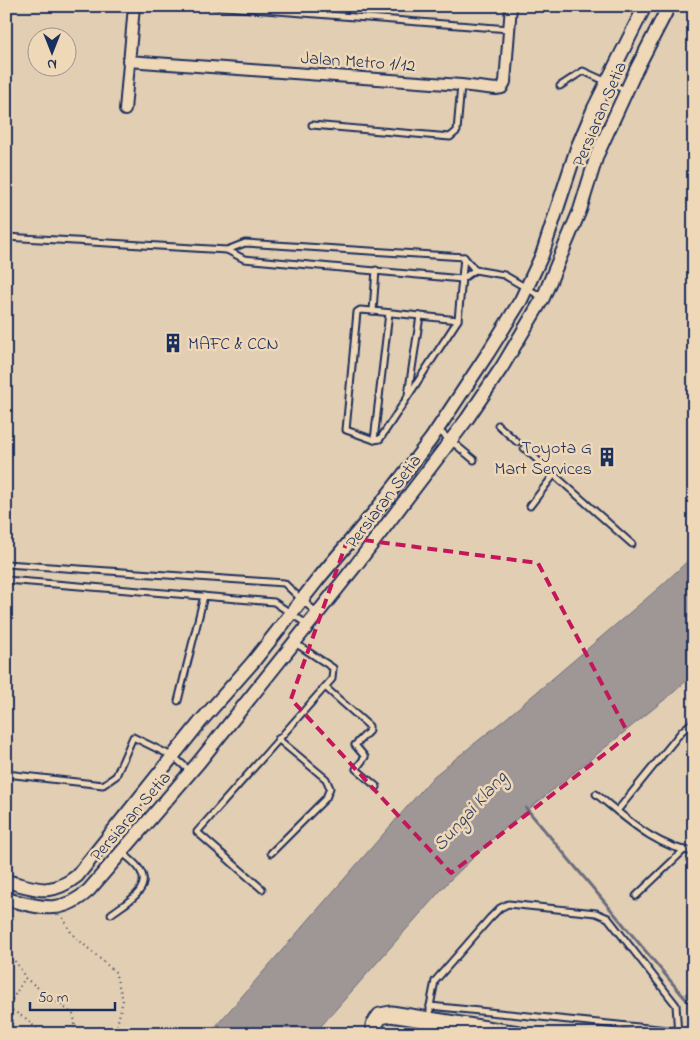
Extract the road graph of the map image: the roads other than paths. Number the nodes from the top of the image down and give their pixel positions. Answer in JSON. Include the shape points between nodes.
{"nodes":[{"id":1,"x":134,"y":6,"type":"edge"},
{"id":2,"x":213,"y":6,"type":"edge"},
{"id":3,"x":511,"y":6,"type":"edge"},
{"id":4,"x":645,"y":6,"type":"edge"},
{"id":5,"x":669,"y":6,"type":"edge"},
{"id":6,"x":509,"y":29,"type":"junction"},
{"id":7,"x":128,"y":61,"type":"junction"},
{"id":8,"x":607,"y":82,"type":"junction"},
{"id":9,"x":461,"y":85,"type":"junction"},
{"id":10,"x":560,"y":86,"type":"dead end"},
{"id":11,"x":627,"y":92,"type":"junction"},
{"id":12,"x":125,"y":110,"type":"dead end"},
{"id":13,"x":312,"y":125,"type":"dead end"},
{"id":14,"x":6,"y":237,"type":"edge"},
{"id":15,"x":227,"y":250,"type":"junction"},
{"id":16,"x":464,"y":258,"type":"junction"},
{"id":17,"x":376,"y":270,"type":"junction"},
{"id":18,"x":475,"y":270,"type":"junction"},
{"id":19,"x":462,"y":279,"type":"junction"},
{"id":20,"x":527,"y":288,"type":"junction"},
{"id":21,"x":543,"y":298,"type":"junction"},
{"id":22,"x":373,"y":312,"type":"junction"},
{"id":23,"x":389,"y":313,"type":"junction"},
{"id":24,"x":420,"y":316,"type":"junction"},
{"id":25,"x":458,"y":320,"type":"junction"},
{"id":26,"x":407,"y":397,"type":"junction"},
{"id":27,"x":498,"y":425,"type":"dead end"},
{"id":28,"x":437,"y":429,"type":"junction"},
{"id":29,"x":374,"y":440,"type":"junction"},
{"id":30,"x":451,"y":440,"type":"junction"},
{"id":31,"x":517,"y":442,"type":"dead end"},
{"id":32,"x":524,"y":448,"type":"dead end"},
{"id":33,"x":474,"y":460,"type":"dead end"},
{"id":34,"x":553,"y":476,"type":"junction"},
{"id":35,"x":530,"y":506,"type":"dead end"},
{"id":36,"x":632,"y":544,"type":"dead end"},
{"id":37,"x":6,"y":564,"type":"edge"},
{"id":38,"x":6,"y":580,"type":"edge"},
{"id":39,"x":204,"y":596,"type":"junction"},
{"id":40,"x":302,"y":600,"type":"junction"},
{"id":41,"x":292,"y":612,"type":"junction"},
{"id":42,"x":318,"y":613,"type":"junction"},
{"id":43,"x":309,"y":625,"type":"junction"},
{"id":44,"x":294,"y":643,"type":"junction"},
{"id":45,"x":325,"y":687,"type":"junction"},
{"id":46,"x":178,"y":701,"type":"dead end"},
{"id":47,"x":694,"y":721,"type":"edge"},
{"id":48,"x":278,"y":739,"type":"junction"},
{"id":49,"x":174,"y":757,"type":"junction"},
{"id":50,"x":190,"y":772,"type":"junction"},
{"id":51,"x":6,"y":774,"type":"edge"},
{"id":52,"x":377,"y":788,"type":"dead end"},
{"id":53,"x":596,"y":794,"type":"dead end"},
{"id":54,"x":617,"y":811,"type":"junction"},
{"id":55,"x":684,"y":850,"type":"junction"},
{"id":56,"x":122,"y":852,"type":"junction"},
{"id":57,"x":694,"y":852,"type":"edge"},
{"id":58,"x":271,"y":853,"type":"dead end"},
{"id":59,"x":6,"y":881,"type":"edge"},
{"id":60,"x":58,"y":888,"type":"junction"},
{"id":61,"x":262,"y":889,"type":"dead end"},
{"id":62,"x":636,"y":896,"type":"dead end"},
{"id":63,"x":6,"y":898,"type":"edge"},
{"id":64,"x":60,"y":906,"type":"junction"},
{"id":65,"x":111,"y":914,"type":"dead end"},
{"id":66,"x":430,"y":1013,"type":"junction"},
{"id":67,"x":373,"y":1031,"type":"edge"},
{"id":68,"x":678,"y":1032,"type":"edge"},
{"id":69,"x":519,"y":1034,"type":"edge"}],
"edges":[{"from":1,"to":7,"type":"street"},
{"from":2,"to":6,"type":"lane"},
{"from":3,"to":6,"type":"street","name":"Jalan Metro 1/12"},
{"from":4,"to":8,"type":"street","name":"Persiaran Setia"},
{"from":5,"to":11,"type":"street","name":"Persiaran Setia"},
{"from":6,"to":9,"type":"street","name":"Jalan Metro 1/12","via":[[502,88]]},
{"from":7,"to":9,"type":"street","name":"Jalan Metro 1/12"},
{"from":7,"to":12,"type":"street"},
{"from":8,"to":10,"type":"lane","via":[[583,71]]},
{"from":8,"to":11,"type":"lane"},
{"from":8,"to":20,"type":"street","name":"Persiaran Setia","via":[[577,148],[542,255]]},
{"from":9,"to":13,"type":"lane","via":[[457,131],[450,137]]},
{"from":11,"to":21,"type":"street","name":"Persiaran Setia","via":[[597,155],[580,210]]},
{"from":14,"to":15,"type":"lane"},
{"from":15,"to":16,"type":"lane","via":[[245,243]]},
{"from":15,"to":17,"type":"lane","via":[[244,259]]},
{"from":16,"to":18,"type":"lane"},
{"from":16,"to":19,"type":"lane"},
{"from":17,"to":19,"type":"lane"},
{"from":17,"to":22,"type":"lane"},
{"from":18,"to":19,"type":"lane"},
{"from":18,"to":20,"type":"lane","via":[[504,275]]},
{"from":19,"to":25,"type":"lane"},
{"from":20,"to":21,"type":"lane"},
{"from":20,"to":28,"type":"street","name":"Persiaran Setia"},
{"from":21,"to":30,"type":"street","name":"Persiaran Setia","via":[[502,367]]},
{"from":22,"to":23,"type":"lane"},
{"from":22,"to":29,"type":"lane","via":[[357,312],[346,430]]},
{"from":23,"to":24,"type":"lane"},
{"from":23,"to":29,"type":"lane"},
{"from":24,"to":25,"type":"lane"},
{"from":24,"to":26,"type":"lane"},
{"from":25,"to":26,"type":"lane"},
{"from":26,"to":29,"type":"lane","via":[[380,439]]},
{"from":27,"to":31,"type":"lane"},
{"from":28,"to":30,"type":"lane"},
{"from":28,"to":40,"type":"street","name":"Persiaran Setia"},
{"from":30,"to":33,"type":"lane"},
{"from":30,"to":42,"type":"street","name":"Persiaran Setia"},
{"from":32,"to":34,"type":"lane"},
{"from":34,"to":35,"type":"lane"},
{"from":34,"to":36,"type":"lane"},
{"from":37,"to":40,"type":"lane","via":[[284,583]]},
{"from":38,"to":39,"type":"lane"},
{"from":39,"to":41,"type":"lane","via":[[274,602]]},
{"from":39,"to":46,"type":"lane"},
{"from":40,"to":41,"type":"street","name":"Persiaran Setia"},
{"from":40,"to":42,"type":"lane"},
{"from":41,"to":43,"type":"lane"},
{"from":41,"to":49,"type":"street","name":"Persiaran Setia"},
{"from":42,"to":43,"type":"street","name":"Persiaran Setia"},
{"from":43,"to":44,"type":"street","name":"Persiaran Setia"},
{"from":44,"to":45,"type":"lane","via":[[333,668],[332,679]]},
{"from":44,"to":50,"type":"street","name":"Persiaran Setia"},
{"from":45,"to":48,"type":"lane"},
{"from":45,"to":52,"type":"lane","via":[[369,726],[369,731],[355,745],[365,757],[356,769]]},
{"from":47,"to":54,"type":"lane","via":[[682,731]]},
{"from":48,"to":58,"type":"lane","via":[[326,779],[330,788],[326,798]]},
{"from":48,"to":61,"type":"lane","via":[[197,832]]},
{"from":49,"to":50,"type":"lane"},
{"from":49,"to":51,"type":"lane","via":[[133,737],[116,776],[103,785]]},
{"from":49,"to":60,"type":"street","name":"Persiaran Setia","via":[[77,876]]},
{"from":50,"to":56,"type":"street","name":"Persiaran Setia"},
{"from":53,"to":54,"type":"lane"},
{"from":54,"to":55,"type":"lane","via":[[655,838]]},
{"from":55,"to":57,"type":"lane"},
{"from":55,"to":62,"type":"lane"},
{"from":56,"to":64,"type":"street","name":"Persiaran Setia","via":[[79,899]]},
{"from":56,"to":65,"type":"lane","via":[[140,869],[144,880],[142,890]]},
{"from":59,"to":60,"type":"street","via":[[39,890]]},
{"from":60,"to":64,"type":"street"},
{"from":63,"to":64,"type":"street","name":"Persiaran Setia","via":[[37,906]]},
{"from":66,"to":67,"type":"main road","via":[[380,1016]]},
{"from":66,"to":68,"type":"lane"},
{"from":66,"to":68,"type":"lane","via":[[435,981],[500,908],[508,904],[596,913],[608,918],[676,1005]]},
{"from":66,"to":69,"type":"main road"}]}
